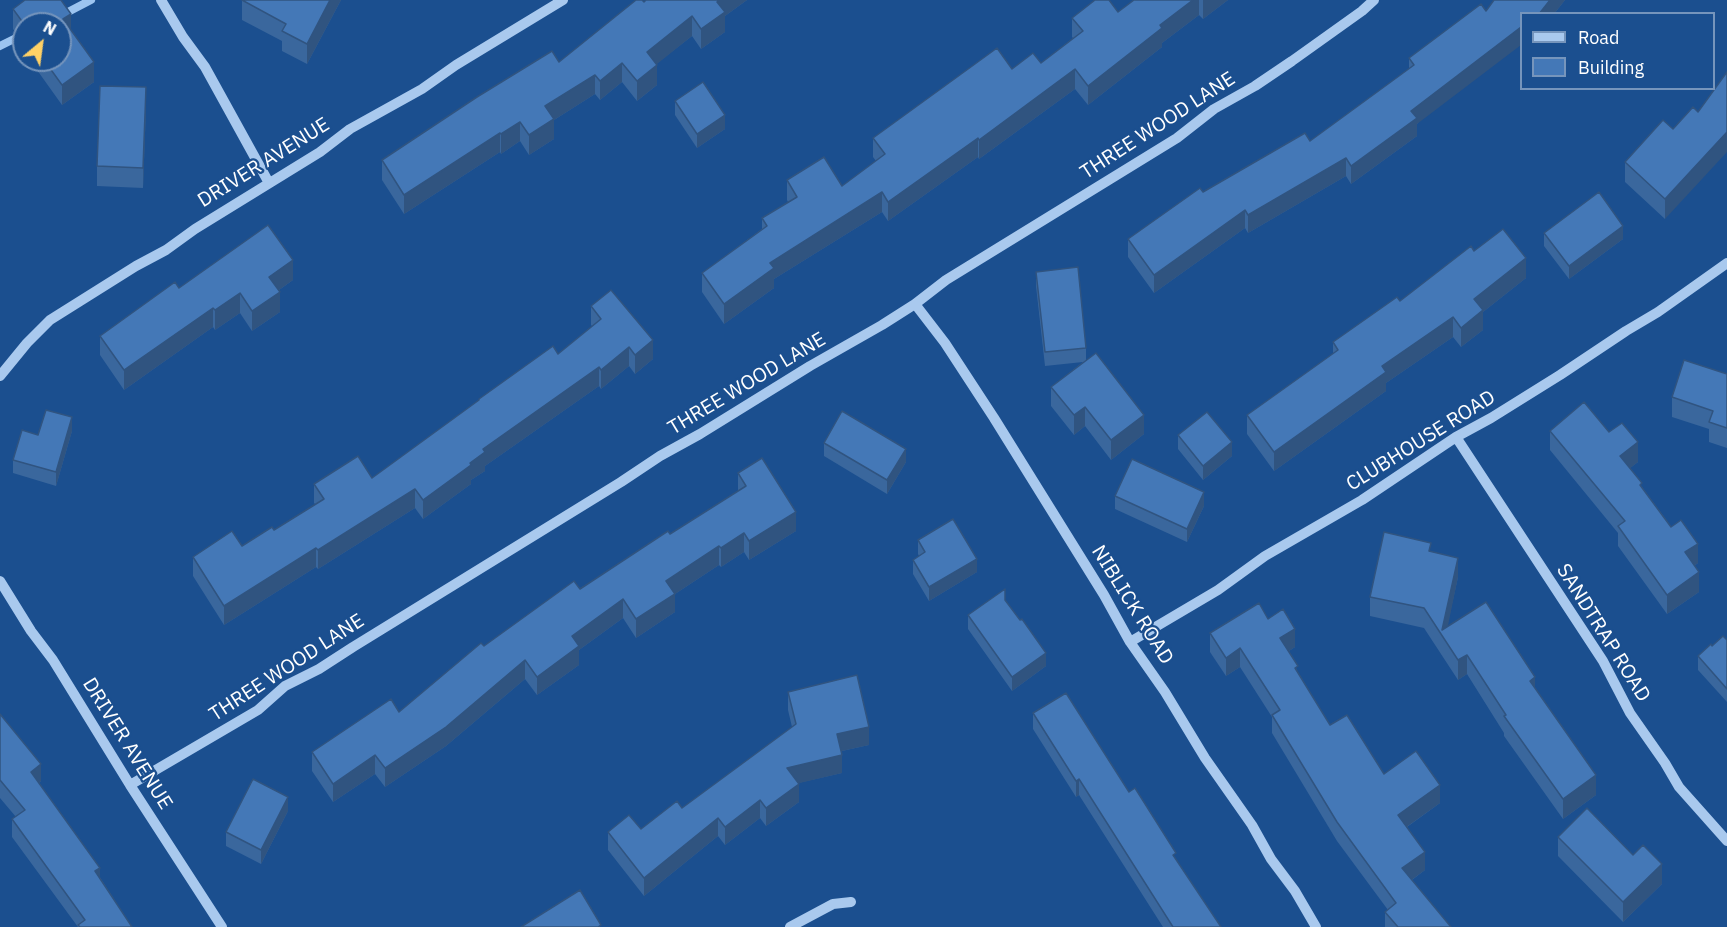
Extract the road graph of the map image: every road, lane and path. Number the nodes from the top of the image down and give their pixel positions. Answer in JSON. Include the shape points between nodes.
{"nodes":[{"id":1,"x":161,"y":0,"type":"edge"},
{"id":2,"x":563,"y":0,"type":"edge"},
{"id":3,"x":1374,"y":0,"type":"edge"},
{"id":4,"x":269,"y":183,"type":"junction"},
{"id":5,"x":1727,"y":263,"type":"edge"},
{"id":6,"x":915,"y":304,"type":"junction"},
{"id":7,"x":0,"y":376,"type":"edge"},
{"id":8,"x":1456,"y":437,"type":"junction"},
{"id":9,"x":0,"y":581,"type":"edge"},
{"id":10,"x":1130,"y":642,"type":"junction"},
{"id":11,"x":130,"y":785,"type":"junction"},
{"id":12,"x":1727,"y":841,"type":"edge"},
{"id":13,"x":851,"y":902,"type":"dead end"},
{"id":14,"x":222,"y":927,"type":"edge"},
{"id":15,"x":790,"y":927,"type":"edge"},
{"id":16,"x":1316,"y":927,"type":"edge"}],
"edges":[{"from":1,"to":4,"type":"street","via":[[205,67]]},
{"from":2,"to":4,"type":"street","name":"DRIVER AVENUE","via":[[350,129]]},
{"from":3,"to":6,"type":"street","name":"THREE WOOD LANE","via":[[1177,138],[946,280]]},
{"from":4,"to":7,"type":"street","name":"DRIVER AVENUE","via":[[50,321]]},
{"from":5,"to":8,"type":"street","name":"CLUBHOUSE ROAD","via":[[1560,375]]},
{"from":6,"to":10,"type":"street","name":"NIBLICK ROAD","via":[[994,418]]},
{"from":6,"to":11,"type":"street","name":"THREE WOOD LANE","via":[[660,456],[319,669],[285,686],[258,710]]},
{"from":8,"to":10,"type":"street","name":"CLUBHOUSE ROAD","via":[[1362,500]]},
{"from":8,"to":12,"type":"street","name":"SANDTRAP ROAD","via":[[1603,661],[1630,713],[1679,788]]},
{"from":9,"to":11,"type":"street","name":"DRIVER AVENUE"},
{"from":10,"to":16,"type":"street","name":"NIBLICK ROAD"},
{"from":11,"to":14,"type":"street","name":"DRIVER AVENUE"},
{"from":13,"to":15,"type":"street","via":[[832,904]]}]}
